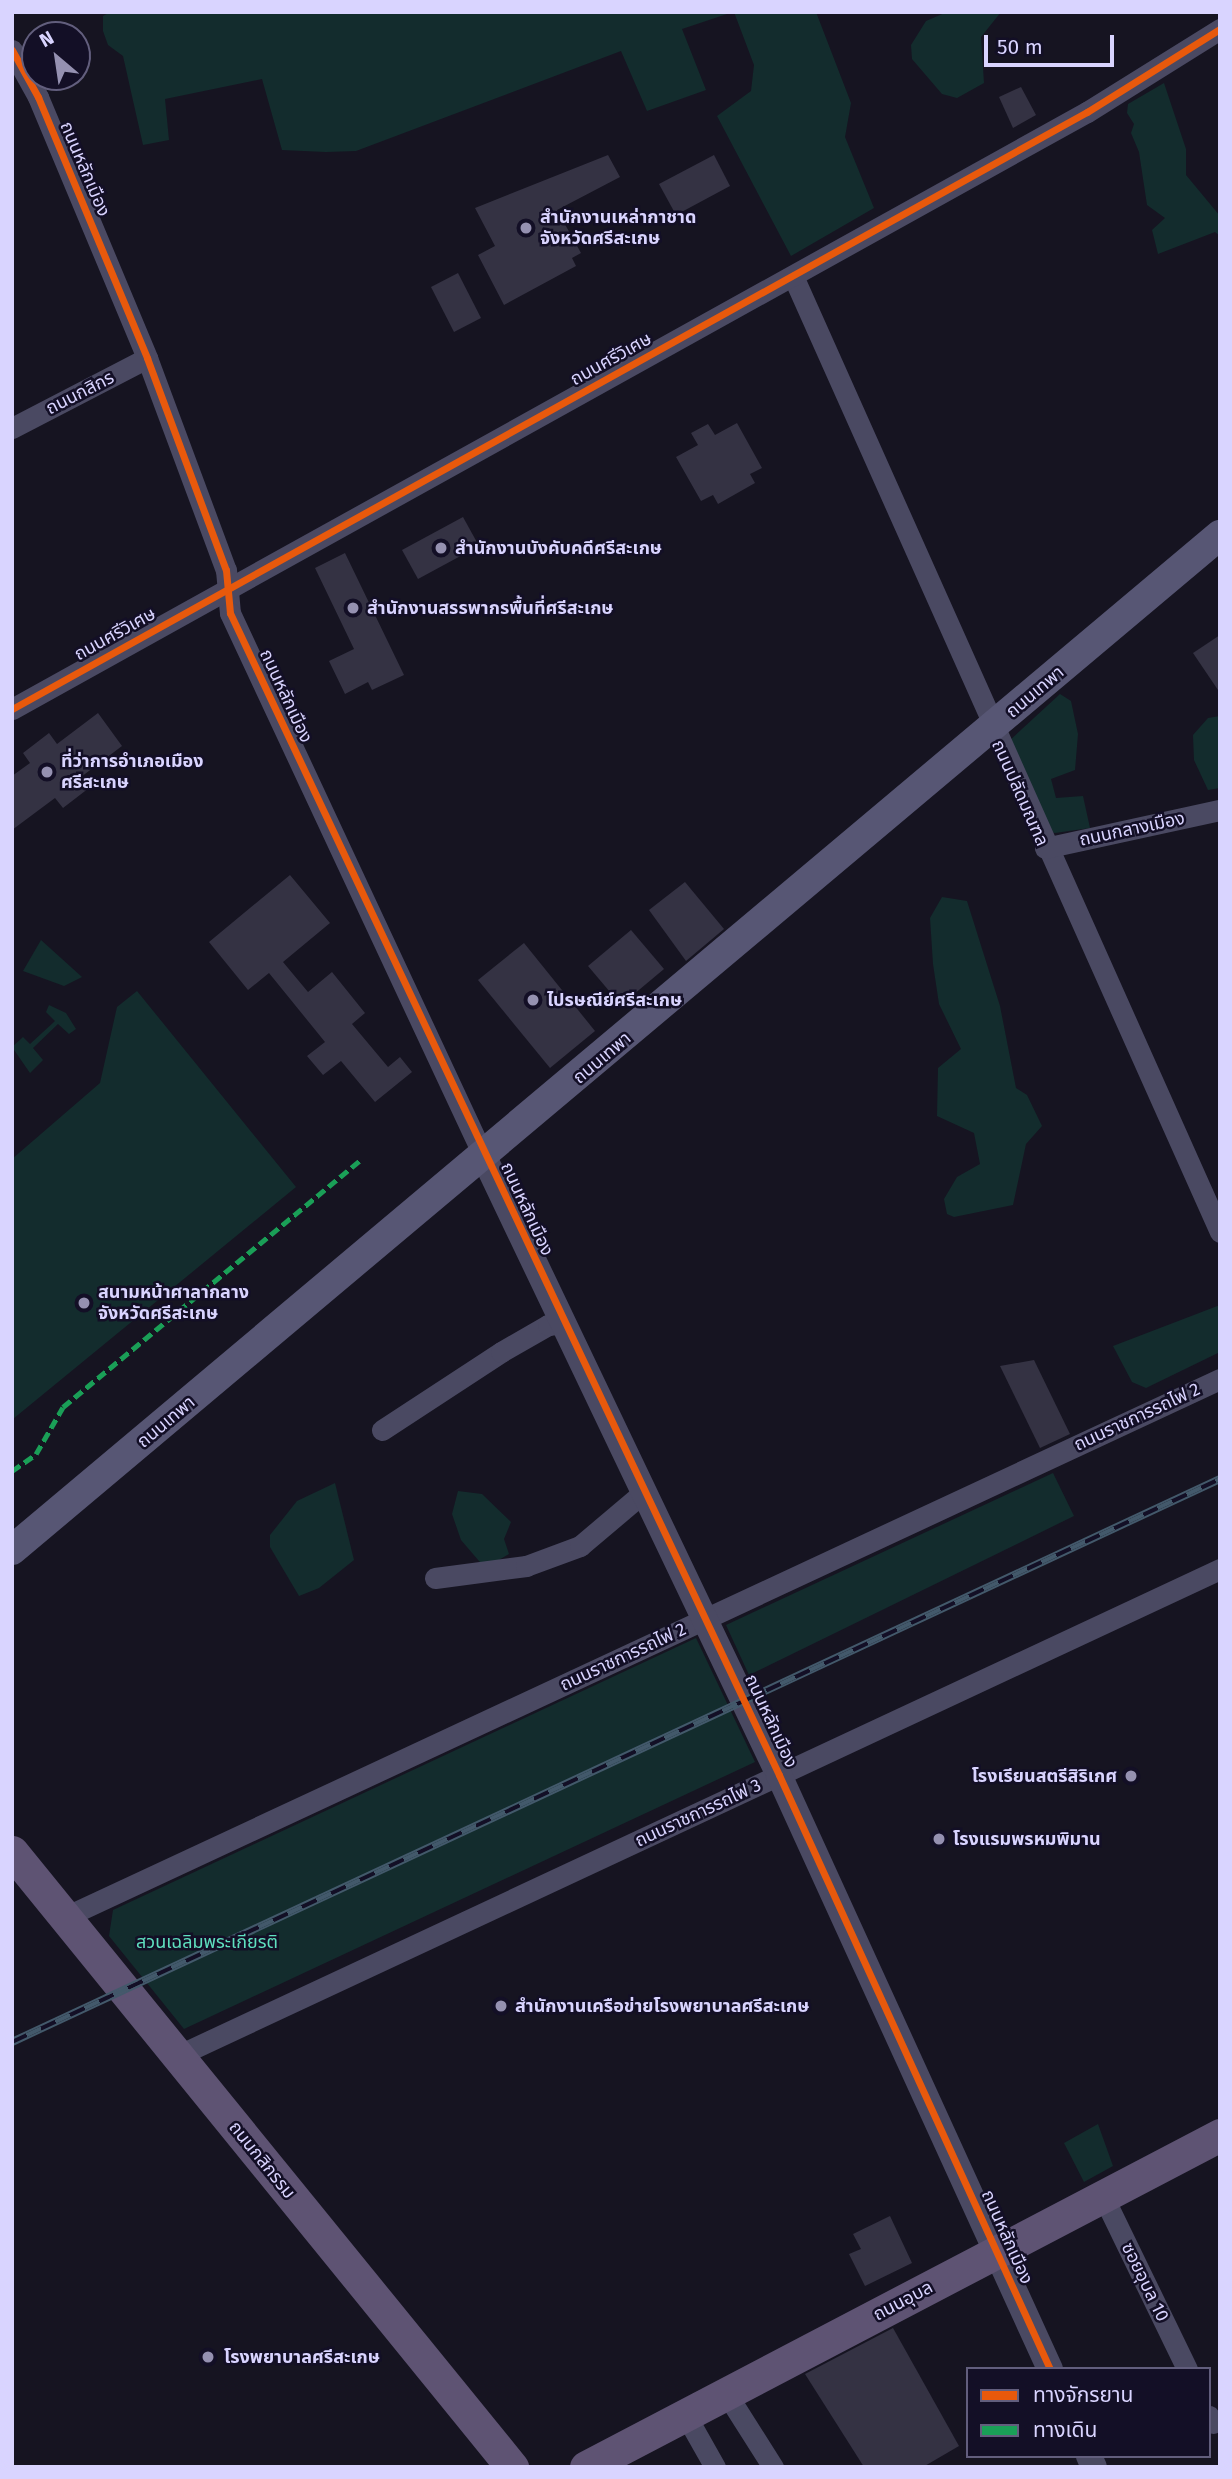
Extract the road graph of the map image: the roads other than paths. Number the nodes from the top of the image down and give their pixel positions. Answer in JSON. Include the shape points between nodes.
{"nodes":[{"id":1,"x":1220,"y":29,"type":"edge"},
{"id":2,"x":12,"y":50,"type":"edge"},
{"id":3,"x":793,"y":276,"type":"junction"},
{"id":4,"x":147,"y":358,"type":"junction"},
{"id":5,"x":12,"y":428,"type":"edge"},
{"id":6,"x":1220,"y":535,"type":"edge"},
{"id":7,"x":227,"y":590,"type":"junction"},
{"id":8,"x":12,"y":709,"type":"edge"},
{"id":9,"x":991,"y":729,"type":"junction"},
{"id":10,"x":1220,"y":810,"type":"edge"},
{"id":11,"x":1045,"y":848,"type":"junction"},
{"id":12,"x":484,"y":1157,"type":"junction"},
{"id":13,"x":1220,"y":1231,"type":"edge"},
{"id":14,"x":564,"y":1323,"type":"junction"},
{"id":15,"x":1220,"y":1379,"type":"edge"},
{"id":16,"x":382,"y":1430,"type":"dead end"},
{"id":17,"x":645,"y":1493,"type":"junction"},
{"id":18,"x":12,"y":1550,"type":"edge"},
{"id":19,"x":1220,"y":1569,"type":"edge"},
{"id":20,"x":435,"y":1578,"type":"dead end"},
{"id":21,"x":705,"y":1619,"type":"junction"},
{"id":22,"x":779,"y":1775,"type":"junction"},
{"id":23,"x":12,"y":1852,"type":"edge"},
{"id":24,"x":65,"y":1917,"type":"junction"},
{"id":25,"x":177,"y":2056,"type":"junction"},
{"id":26,"x":1220,"y":2135,"type":"edge"},
{"id":27,"x":1104,"y":2196,"type":"junction"},
{"id":28,"x":996,"y":2252,"type":"junction"},
{"id":29,"x":1049,"y":2367,"type":"edge"},
{"id":30,"x":1185,"y":2367,"type":"edge"},
{"id":31,"x":726,"y":2393,"type":"junction"},
{"id":32,"x":685,"y":2414,"type":"junction"},
{"id":33,"x":512,"y":2467,"type":"edge"},
{"id":34,"x":586,"y":2467,"type":"edge"},
{"id":35,"x":715,"y":2467,"type":"edge"},
{"id":36,"x":773,"y":2467,"type":"edge"}],
"edges":[{"from":1,"to":3,"type":"street","name":"ถนนศรีวิเศษ","via":[[1087,112]]},
{"from":2,"to":4,"type":"street","name":"ถนนหลักเมือง","via":[[38,97]]},
{"from":3,"to":7,"type":"street","name":"ถนนศรีวิเศษ"},
{"from":3,"to":9,"type":"street","name":"ถนนปลัดมณฑล"},
{"from":4,"to":5,"type":"street","name":"ถนนกสิกร"},
{"from":4,"to":7,"type":"street","name":"ถนนหลักเมือง","via":[[226,570]]},
{"from":6,"to":9,"type":"main road","name":"ถนนเทพา"},
{"from":7,"to":8,"type":"street","name":"ถนนศรีวิเศษ"},
{"from":7,"to":12,"type":"street","name":"ถนนหลักเมือง","via":[[230,613]]},
{"from":9,"to":11,"type":"street","name":"ถนนปลัดมณฑล"},
{"from":9,"to":12,"type":"main road","name":"ถนนเทพา"},
{"from":10,"to":11,"type":"street","name":"ถนนกลางเมือง"},
{"from":11,"to":13,"type":"street","name":"ถนนปลัดมณฑล"},
{"from":12,"to":14,"type":"street","name":"ถนนหลักเมือง"},
{"from":12,"to":18,"type":"main road","name":"ถนนเทพา"},
{"from":14,"to":16,"type":"street","via":[[548,1325],[501,1352]]},
{"from":14,"to":17,"type":"street","name":"ถนนหลักเมือง"},
{"from":15,"to":21,"type":"street","name":"ถนนราชการรถไฟ 2"},
{"from":17,"to":20,"type":"street","via":[[580,1546],[526,1566]]},
{"from":17,"to":21,"type":"street","name":"ถนนหลักเมือง"},
{"from":19,"to":22,"type":"street","name":"ถนนราชการรถไฟ 3"},
{"from":21,"to":22,"type":"street","name":"ถนนหลักเมือง"},
{"from":21,"to":24,"type":"street","name":"ถนนราชการรถไฟ 2"},
{"from":22,"to":25,"type":"street","name":"ถนนราชการรถไฟ 3"},
{"from":22,"to":28,"type":"street","name":"ถนนหลักเมือง"},
{"from":23,"to":24,"type":"main road","name":"ถนนกสิกรรม"},
{"from":24,"to":25,"type":"main road","name":"ถนนกสิกรรม"},
{"from":25,"to":33,"type":"main road","name":"ถนนกสิกรรม"},
{"from":26,"to":27,"type":"main road","name":"ถนนอุบล"},
{"from":27,"to":28,"type":"main road","name":"ถนนอุบล"},
{"from":27,"to":30,"type":"street","name":"ซอยอุบล 10"},
{"from":28,"to":29,"type":"street","name":"ถนนหลักเมือง"},
{"from":28,"to":31,"type":"main road","name":"ถนนอุบล"},
{"from":31,"to":32,"type":"main road","name":"ถนนอุบล"},
{"from":31,"to":36,"type":"street"},
{"from":32,"to":34,"type":"main road","name":"ถนนอุบล"},
{"from":32,"to":35,"type":"street"}]}
